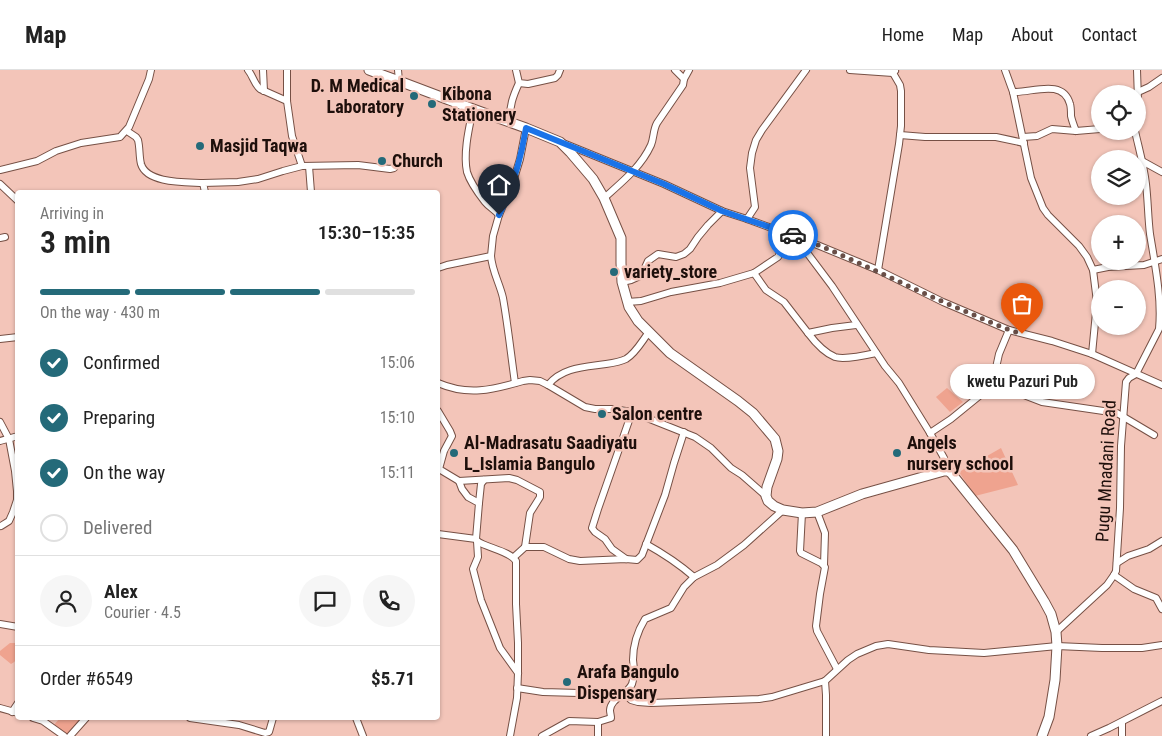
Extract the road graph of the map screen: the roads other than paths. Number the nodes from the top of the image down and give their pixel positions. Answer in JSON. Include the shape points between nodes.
{"nodes":[{"id":1,"x":151,"y":70,"type":"edge"},
{"id":2,"x":248,"y":70,"type":"edge"},
{"id":3,"x":263,"y":70,"type":"edge"},
{"id":4,"x":287,"y":70,"type":"edge"},
{"id":5,"x":369,"y":70,"type":"edge"},
{"id":6,"x":398,"y":70,"type":"edge"},
{"id":7,"x":560,"y":70,"type":"edge"},
{"id":8,"x":675,"y":70,"type":"edge"},
{"id":9,"x":689,"y":70,"type":"edge"},
{"id":10,"x":806,"y":70,"type":"edge"},
{"id":11,"x":850,"y":70,"type":"edge"},
{"id":12,"x":1005,"y":70,"type":"edge"},
{"id":13,"x":1137,"y":70,"type":"edge"},
{"id":14,"x":517,"y":71,"type":"edge"},
{"id":15,"x":895,"y":71,"type":"edge"},
{"id":16,"x":1162,"y":78,"type":"edge"},
{"id":17,"x":684,"y":79,"type":"junction"},
{"id":18,"x":399,"y":81,"type":"junction"},
{"id":19,"x":519,"y":82,"type":"junction"},
{"id":20,"x":1138,"y":85,"type":"edge"},
{"id":21,"x":1146,"y":89,"type":"edge"},
{"id":22,"x":264,"y":91,"type":"junction"},
{"id":23,"x":1013,"y":92,"type":"junction"},
{"id":24,"x":287,"y":101,"type":"junction"},
{"id":25,"x":473,"y":109,"type":"junction"},
{"id":26,"x":510,"y":122,"type":"junction"},
{"id":27,"x":526,"y":128,"type":"junction"},
{"id":28,"x":1091,"y":130,"type":"edge"},
{"id":29,"x":126,"y":131,"type":"junction"},
{"id":30,"x":1076,"y":131,"type":"junction"},
{"id":31,"x":900,"y":135,"type":"junction"},
{"id":32,"x":1024,"y":140,"type":"junction"},
{"id":33,"x":560,"y":142,"type":"junction"},
{"id":34,"x":399,"y":162,"type":"dead end"},
{"id":35,"x":1146,"y":163,"type":"edge"},
{"id":36,"x":306,"y":166,"type":"junction"},
{"id":37,"x":0,"y":170,"type":"edge"},
{"id":38,"x":634,"y":171,"type":"junction"},
{"id":39,"x":1162,"y":172,"type":"edge"},
{"id":40,"x":203,"y":183,"type":"junction"},
{"id":41,"x":0,"y":184,"type":"edge"},
{"id":42,"x":1146,"y":184,"type":"edge"},
{"id":43,"x":205,"y":190,"type":"edge"},
{"id":44,"x":311,"y":190,"type":"edge"},
{"id":45,"x":15,"y":198,"type":"edge"},
{"id":46,"x":604,"y":198,"type":"junction"},
{"id":47,"x":722,"y":211,"type":"junction"},
{"id":48,"x":499,"y":215,"type":"junction"},
{"id":49,"x":748,"y":218,"type":"junction"},
{"id":50,"x":790,"y":234,"type":"junction"},
{"id":51,"x":491,"y":256,"type":"junction"},
{"id":52,"x":1159,"y":260,"type":"edge"},
{"id":53,"x":1146,"y":264,"type":"edge"},
{"id":54,"x":1091,"y":265,"type":"edge"},
{"id":55,"x":440,"y":267,"type":"edge"},
{"id":56,"x":878,"y":270,"type":"junction"},
{"id":57,"x":1093,"y":270,"type":"edge"},
{"id":58,"x":754,"y":273,"type":"junction"},
{"id":59,"x":622,"y":282,"type":"junction"},
{"id":60,"x":627,"y":302,"type":"junction"},
{"id":61,"x":856,"y":325,"type":"junction"},
{"id":62,"x":1010,"y":330,"type":"junction"},
{"id":63,"x":649,"y":332,"type":"junction"},
{"id":64,"x":808,"y":333,"type":"junction"},
{"id":65,"x":15,"y":337,"type":"edge"},
{"id":66,"x":0,"y":339,"type":"edge"},
{"id":67,"x":876,"y":352,"type":"junction"},
{"id":68,"x":1092,"y":354,"type":"junction"},
{"id":69,"x":1136,"y":374,"type":"junction"},
{"id":70,"x":994,"y":376,"type":"junction"},
{"id":71,"x":515,"y":383,"type":"junction"},
{"id":72,"x":440,"y":384,"type":"edge"},
{"id":73,"x":548,"y":385,"type":"junction"},
{"id":74,"x":1162,"y":386,"type":"edge"},
{"id":75,"x":632,"y":412,"type":"junction"},
{"id":76,"x":440,"y":414,"type":"edge"},
{"id":77,"x":1124,"y":416,"type":"junction"},
{"id":78,"x":0,"y":422,"type":"edge"},
{"id":79,"x":684,"y":432,"type":"junction"},
{"id":80,"x":930,"y":433,"type":"junction"},
{"id":81,"x":1154,"y":435,"type":"dead end"},
{"id":82,"x":15,"y":437,"type":"edge"},
{"id":83,"x":9,"y":438,"type":"junction"},
{"id":84,"x":0,"y":441,"type":"edge"},
{"id":85,"x":440,"y":462,"type":"edge"},
{"id":86,"x":440,"y":469,"type":"edge"},
{"id":87,"x":15,"y":471,"type":"edge"},
{"id":88,"x":948,"y":471,"type":"junction"},
{"id":89,"x":484,"y":480,"type":"junction"},
{"id":90,"x":459,"y":481,"type":"junction"},
{"id":91,"x":766,"y":496,"type":"junction"},
{"id":92,"x":479,"y":504,"type":"junction"},
{"id":93,"x":15,"y":506,"type":"edge"},
{"id":94,"x":782,"y":510,"type":"junction"},
{"id":95,"x":817,"y":512,"type":"junction"},
{"id":96,"x":802,"y":513,"type":"junction"},
{"id":97,"x":1,"y":526,"type":"edge"},
{"id":98,"x":440,"y":534,"type":"edge"},
{"id":99,"x":476,"y":540,"type":"junction"},
{"id":100,"x":1162,"y":541,"type":"edge"},
{"id":101,"x":646,"y":544,"type":"junction"},
{"id":102,"x":525,"y":547,"type":"junction"},
{"id":103,"x":514,"y":557,"type":"junction"},
{"id":104,"x":626,"y":559,"type":"junction"},
{"id":105,"x":1117,"y":563,"type":"junction"},
{"id":106,"x":824,"y":565,"type":"junction"},
{"id":107,"x":1114,"y":575,"type":"junction"},
{"id":108,"x":694,"y":577,"type":"junction"},
{"id":109,"x":1162,"y":609,"type":"edge"},
{"id":110,"x":0,"y":626,"type":"edge"},
{"id":111,"x":15,"y":627,"type":"edge"},
{"id":112,"x":1056,"y":632,"type":"junction"},
{"id":113,"x":1162,"y":645,"type":"edge"},
{"id":114,"x":1057,"y":646,"type":"junction"},
{"id":115,"x":837,"y":669,"type":"junction"},
{"id":116,"x":518,"y":672,"type":"junction"},
{"id":117,"x":825,"y":681,"type":"junction"},
{"id":118,"x":517,"y":688,"type":"junction"},
{"id":119,"x":622,"y":695,"type":"junction"},
{"id":120,"x":1162,"y":701,"type":"edge"},
{"id":121,"x":0,"y":708,"type":"edge"},
{"id":122,"x":15,"y":713,"type":"edge"},
{"id":123,"x":40,"y":720,"type":"edge"},
{"id":124,"x":84,"y":720,"type":"edge"},
{"id":125,"x":204,"y":720,"type":"edge"},
{"id":126,"x":272,"y":720,"type":"edge"},
{"id":127,"x":357,"y":720,"type":"edge"},
{"id":128,"x":598,"y":722,"type":"junction"},
{"id":129,"x":1122,"y":722,"type":"junction"},
{"id":130,"x":64,"y":736,"type":"edge"},
{"id":131,"x":70,"y":736,"type":"edge"},
{"id":132,"x":363,"y":736,"type":"edge"},
{"id":133,"x":510,"y":736,"type":"edge"},
{"id":134,"x":542,"y":736,"type":"edge"},
{"id":135,"x":598,"y":736,"type":"edge"},
{"id":136,"x":826,"y":736,"type":"edge"},
{"id":137,"x":1042,"y":736,"type":"edge"},
{"id":138,"x":1091,"y":736,"type":"edge"},
{"id":139,"x":1122,"y":736,"type":"edge"}],
"edges":[{"from":1,"to":29,"type":"street"},
{"from":2,"to":22,"type":"street"},
{"from":3,"to":22,"type":"street"},
{"from":4,"to":24,"type":"street"},
{"from":5,"to":18,"type":"street"},
{"from":6,"to":18,"type":"street"},
{"from":7,"to":19,"type":"street","via":[[555,78],[528,84]]},
{"from":8,"to":17,"type":"street"},
{"from":9,"to":17,"type":"street"},
{"from":10,"to":49,"type":"street","via":[[756,140],[750,168],[755,206]]},
{"from":11,"to":15,"type":"street"},
{"from":12,"to":23,"type":"street"},
{"from":13,"to":20,"type":"street"},
{"from":14,"to":19,"type":"street"},
{"from":15,"to":31,"type":"street","via":[[901,91]]},
{"from":16,"to":21,"type":"street"},
{"from":17,"to":38,"type":"street","via":[[657,123],[652,143]]},
{"from":18,"to":25,"type":"street"},
{"from":19,"to":26,"type":"street","via":[[510,107]]},
{"from":22,"to":24,"type":"street"},
{"from":23,"to":30,"type":"street","via":[[1042,88],[1058,90],[1070,103]]},
{"from":23,"to":32,"type":"street"},
{"from":24,"to":36,"type":"street","via":[[292,136]]},
{"from":25,"to":26,"type":"street"},
{"from":25,"to":48,"type":"street","via":[[467,144],[468,173],[483,198]]},
{"from":26,"to":27,"type":"street"},
{"from":27,"to":33,"type":"street"},
{"from":27,"to":48,"type":"street","via":[[518,167]]},
{"from":28,"to":30,"type":"street"},
{"from":29,"to":37,"type":"street","via":[[118,138],[81,143],[37,161]]},
{"from":29,"to":40,"type":"street","via":[[138,140],[141,164],[151,175],[164,180]]},
{"from":30,"to":32,"type":"street","via":[[1050,129]]},
{"from":31,"to":32,"type":"street"},
{"from":31,"to":56,"type":"street"},
{"from":32,"to":54,"type":"street","via":[[1031,178],[1043,208],[1079,246]]},
{"from":33,"to":38,"type":"street"},
{"from":33,"to":46,"type":"street","via":[[594,179]]},
{"from":34,"to":36,"type":"street","via":[[390,169],[358,165]]},
{"from":35,"to":39,"type":"street"},
{"from":36,"to":40,"type":"street","via":[[258,179]]},
{"from":36,"to":44,"type":"street"},
{"from":38,"to":46,"type":"street"},
{"from":38,"to":47,"type":"street"},
{"from":40,"to":43,"type":"street"},
{"from":41,"to":45,"type":"street"},
{"from":42,"to":52,"type":"street","name":"Pugu Mnadani Road","via":[[1150,235]]},
{"from":46,"to":59,"type":"street","via":[[621,238]]},
{"from":47,"to":49,"type":"street"},
{"from":47,"to":59,"type":"street","via":[[684,254],[676,257],[658,254],[648,261],[640,276]]},
{"from":48,"to":51,"type":"street","via":[[492,236]]},
{"from":49,"to":50,"type":"street"},
{"from":50,"to":56,"type":"street"},
{"from":50,"to":58,"type":"street","via":[[778,257]]},
{"from":50,"to":61,"type":"street","via":[[832,286]]},
{"from":51,"to":55,"type":"street"},
{"from":51,"to":71,"type":"street","via":[[502,295]]},
{"from":52,"to":53,"type":"street"},
{"from":52,"to":69,"type":"street","name":"Pugu Mnadani Road","via":[[1161,322]]},
{"from":56,"to":62,"type":"street"},
{"from":57,"to":68,"type":"street","via":[[1097,302]]},
{"from":58,"to":60,"type":"street","via":[[641,302]]},
{"from":58,"to":64,"type":"street","via":[[766,290],[784,302]]},
{"from":59,"to":60,"type":"street"},
{"from":60,"to":63,"type":"street"},
{"from":61,"to":64,"type":"street"},
{"from":61,"to":67,"type":"street"},
{"from":62,"to":68,"type":"street"},
{"from":62,"to":70,"type":"street","via":[[998,354]]},
{"from":63,"to":73,"type":"street","via":[[627,358],[571,370],[558,375]]},
{"from":63,"to":91,"type":"street","via":[[670,353],[753,413],[773,436],[778,451]]},
{"from":64,"to":67,"type":"street","via":[[818,345],[836,357],[865,356]]},
{"from":65,"to":66,"type":"street"},
{"from":67,"to":80,"type":"street"},
{"from":68,"to":69,"type":"street"},
{"from":69,"to":74,"type":"street"},
{"from":69,"to":77,"type":"street","name":"Pugu Mnadani Road","via":[[1126,382]]},
{"from":70,"to":77,"type":"street","via":[[1016,392],[1042,402]]},
{"from":70,"to":80,"type":"street","via":[[983,393]]},
{"from":71,"to":72,"type":"street","via":[[478,391],[458,390]]},
{"from":71,"to":73,"type":"street","via":[[530,380]]},
{"from":73,"to":75,"type":"street","via":[[585,407]]},
{"from":75,"to":79,"type":"street"},
{"from":75,"to":104,"type":"street","via":[[592,528]]},
{"from":76,"to":85,"type":"street","via":[[452,436]]},
{"from":77,"to":81,"type":"street"},
{"from":77,"to":105,"type":"street","name":"Pugu Mnadani Road"},
{"from":78,"to":83,"type":"street"},
{"from":79,"to":91,"type":"street","via":[[711,448]]},
{"from":79,"to":101,"type":"street"},
{"from":80,"to":88,"type":"street"},
{"from":82,"to":83,"type":"street"},
{"from":83,"to":84,"type":"street"},
{"from":83,"to":87,"type":"street"},
{"from":86,"to":90,"type":"street"},
{"from":88,"to":95,"type":"street","via":[[862,494]]},
{"from":88,"to":112,"type":"street","via":[[1013,550],[1051,614]]},
{"from":89,"to":90,"type":"street"},
{"from":89,"to":92,"type":"street"},
{"from":89,"to":102,"type":"street","via":[[509,478],[540,492],[530,513]]},
{"from":90,"to":92,"type":"street","via":[[468,497]]},
{"from":91,"to":94,"type":"street"},
{"from":92,"to":99,"type":"street"},
{"from":93,"to":97,"type":"street","via":[[10,521]]},
{"from":94,"to":96,"type":"street"},
{"from":94,"to":108,"type":"street","via":[[744,545]]},
{"from":95,"to":96,"type":"street"},
{"from":95,"to":106,"type":"street","via":[[825,533]]},
{"from":96,"to":106,"type":"street","via":[[800,551]]},
{"from":98,"to":99,"type":"street"},
{"from":99,"to":103,"type":"street"},
{"from":99,"to":116,"type":"street","via":[[478,557],[473,569],[481,600],[500,648]]},
{"from":100,"to":105,"type":"street"},
{"from":101,"to":104,"type":"street","via":[[637,560]]},
{"from":101,"to":108,"type":"street","via":[[680,564]]},
{"from":102,"to":103,"type":"street"},
{"from":102,"to":104,"type":"street","via":[[544,547],[569,560]]},
{"from":103,"to":116,"type":"street","via":[[517,567]]},
{"from":105,"to":107,"type":"street","name":"Pugu Mnadani Road"},
{"from":106,"to":115,"type":"street","via":[[816,631]]},
{"from":107,"to":109,"type":"street","via":[[1156,598]]},
{"from":107,"to":112,"type":"street","name":"Pugu Mnadani Road"},
{"from":108,"to":119,"type":"street","via":[[671,608],[648,617],[642,623],[633,654],[634,677],[629,690]]},
{"from":110,"to":111,"type":"street"},
{"from":112,"to":114,"type":"street"},
{"from":113,"to":114,"type":"street","via":[[1142,648]]},
{"from":114,"to":115,"type":"street","via":[[984,653],[888,644],[857,654]]},
{"from":114,"to":137,"type":"street","via":[[1049,717]]},
{"from":115,"to":117,"type":"street"},
{"from":116,"to":118,"type":"street"},
{"from":117,"to":119,"type":"street","via":[[759,699],[658,704],[638,702]]},
{"from":117,"to":136,"type":"street"},
{"from":118,"to":119,"type":"street"},
{"from":118,"to":133,"type":"street"},
{"from":119,"to":128,"type":"street","via":[[610,708],[610,718]]},
{"from":120,"to":129,"type":"street"},
{"from":121,"to":122,"type":"street"},
{"from":123,"to":130,"type":"street"},
{"from":124,"to":131,"type":"street"},
{"from":125,"to":126,"type":"street","via":[[239,725],[264,733],[269,732]]},
{"from":127,"to":132,"type":"street"},
{"from":128,"to":134,"type":"street","via":[[569,721]]},
{"from":128,"to":135,"type":"street"},
{"from":129,"to":138,"type":"street"},
{"from":129,"to":139,"type":"street"}]}
